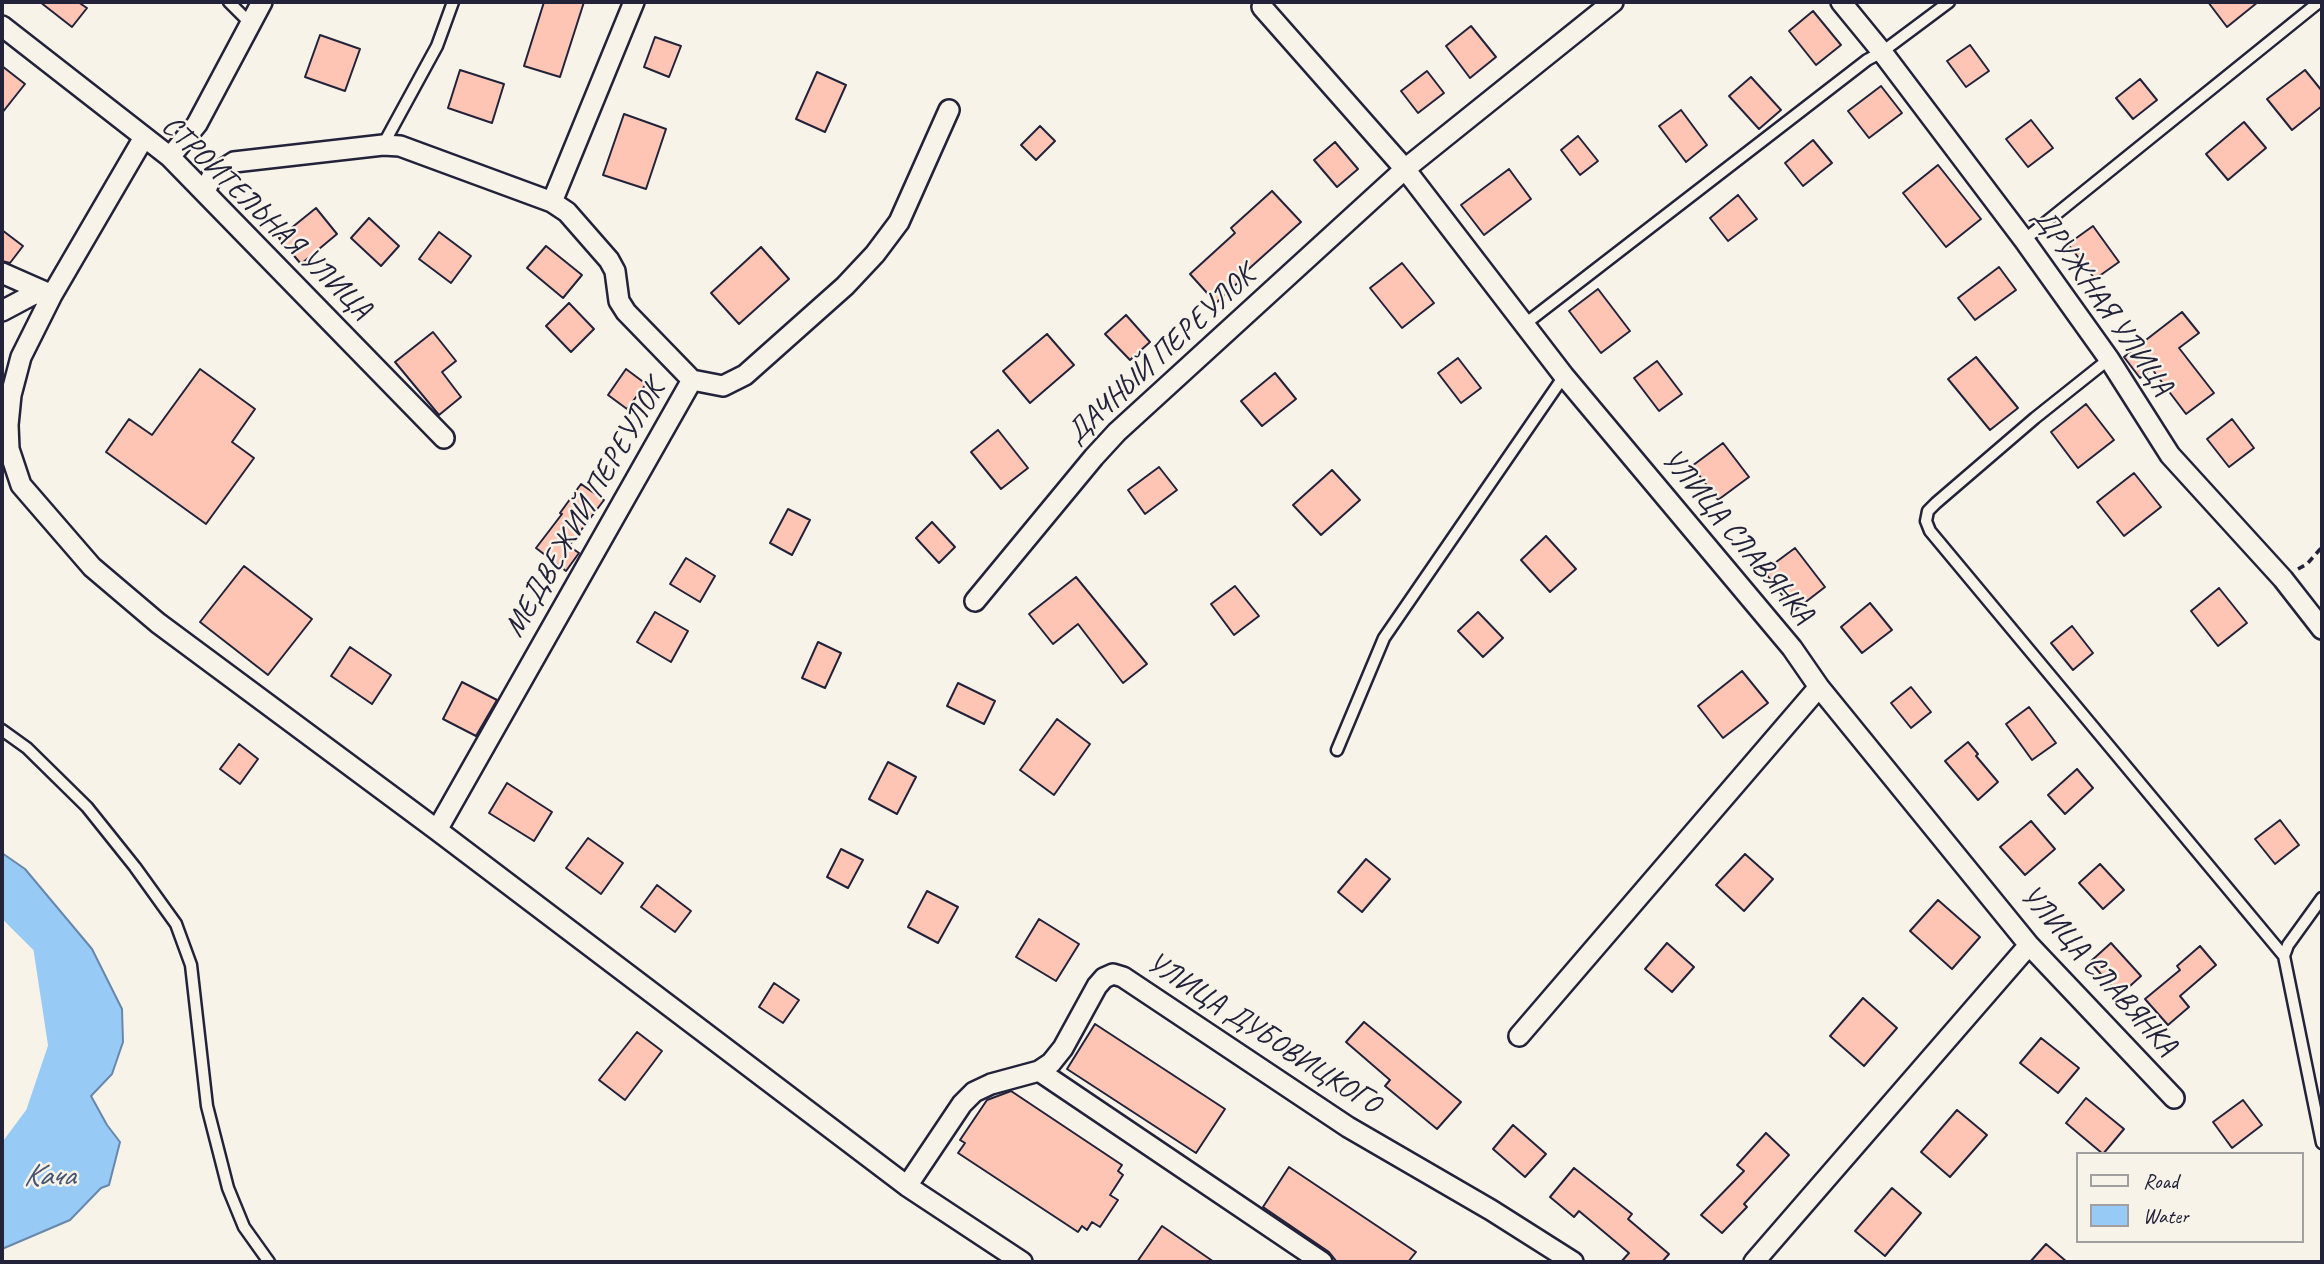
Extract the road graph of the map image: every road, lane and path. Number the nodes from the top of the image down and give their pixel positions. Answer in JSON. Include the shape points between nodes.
{"nodes":[{"id":1,"x":229,"y":2,"type":"edge"},
{"id":2,"x":262,"y":2,"type":"edge"},
{"id":3,"x":453,"y":2,"type":"edge"},
{"id":4,"x":634,"y":2,"type":"edge"},
{"id":5,"x":1614,"y":2,"type":"edge"},
{"id":6,"x":1841,"y":2,"type":"edge"},
{"id":7,"x":1950,"y":2,"type":"edge"},
{"id":8,"x":2319,"y":2,"type":"edge"},
{"id":9,"x":1262,"y":7,"type":"dead end"},
{"id":10,"x":251,"y":25,"type":"junction"},
{"id":11,"x":2,"y":26,"type":"edge"},
{"id":12,"x":1882,"y":52,"type":"junction"},
{"id":13,"x":949,"y":110,"type":"dead end"},
{"id":14,"x":143,"y":139,"type":"junction"},
{"id":15,"x":383,"y":145,"type":"junction"},
{"id":16,"x":170,"y":158,"type":"junction"},
{"id":17,"x":1405,"y":169,"type":"junction"},
{"id":18,"x":205,"y":192,"type":"junction"},
{"id":19,"x":552,"y":202,"type":"junction"},
{"id":20,"x":2024,"y":240,"type":"junction"},
{"id":21,"x":2,"y":273,"type":"edge"},
{"id":22,"x":52,"y":295,"type":"junction"},
{"id":23,"x":2,"y":311,"type":"edge"},
{"id":24,"x":1525,"y":324,"type":"junction"},
{"id":25,"x":2109,"y":359,"type":"junction"},
{"id":26,"x":1564,"y":376,"type":"junction"},
{"id":27,"x":692,"y":380,"type":"junction"},
{"id":28,"x":444,"y":438,"type":"dead end"},
{"id":29,"x":6,"y":452,"type":"edge"},
{"id":30,"x":2322,"y":547,"type":"edge"},
{"id":31,"x":2283,"y":579,"type":"junction"},
{"id":32,"x":975,"y":601,"type":"dead end"},
{"id":33,"x":2322,"y":629,"type":"edge"},
{"id":34,"x":1819,"y":687,"type":"junction"},
{"id":35,"x":2,"y":730,"type":"edge"},
{"id":36,"x":1337,"y":750,"type":"dead end"},
{"id":37,"x":437,"y":830,"type":"junction"},
{"id":38,"x":2322,"y":898,"type":"edge"},
{"id":39,"x":2029,"y":945,"type":"junction"},
{"id":40,"x":2284,"y":956,"type":"junction"},
{"id":41,"x":1519,"y":1036,"type":"dead end"},
{"id":42,"x":1039,"y":1071,"type":"junction"},
{"id":43,"x":2174,"y":1098,"type":"dead end"},
{"id":44,"x":2322,"y":1143,"type":"edge"},
{"id":45,"x":907,"y":1186,"type":"junction"},
{"id":46,"x":269,"y":1262,"type":"edge"},
{"id":47,"x":1022,"y":1262,"type":"edge"},
{"id":48,"x":1322,"y":1262,"type":"edge"},
{"id":49,"x":1573,"y":1262,"type":"edge"},
{"id":50,"x":1754,"y":1262,"type":"edge"}],
"edges":[{"from":1,"to":10,"type":"lane"},
{"from":2,"to":10,"type":"street"},
{"from":3,"to":15,"type":"lane","via":[[437,46]]},
{"from":4,"to":19,"type":"street"},
{"from":5,"to":17,"type":"street","name":"ДАЧНЫЙ ПЕРЕУЛОК"},
{"from":6,"to":12,"type":"street","name":"ДРУЖНАЯ УЛИЦА"},
{"from":7,"to":12,"type":"lane"},
{"from":8,"to":20,"type":"lane"},
{"from":9,"to":17,"type":"street","name":"УЛИЦА СЛАВЯНКА"},
{"from":10,"to":16,"type":"street","via":[[197,124]]},
{"from":11,"to":14,"type":"street","name":"СТРОИТЕЛЬНАЯ УЛИЦА"},
{"from":12,"to":20,"type":"street","name":"ДРУЖНАЯ УЛИЦА"},
{"from":12,"to":24,"type":"lane"},
{"from":13,"to":27,"type":"street","name":"МЕДВЕЖИЙ ПЕРЕУЛОК","via":[[899,222],[845,286],[746,375],[723,386]]},
{"from":14,"to":16,"type":"street","name":"СТРОИТЕЛЬНАЯ УЛИЦА"},
{"from":14,"to":22,"type":"street"},
{"from":15,"to":18,"type":"street","via":[[234,162],[212,176]]},
{"from":15,"to":19,"type":"street","via":[[400,146]]},
{"from":16,"to":18,"type":"street","name":"СТРОИТЕЛЬНАЯ УЛИЦА"},
{"from":17,"to":24,"type":"street","name":"УЛИЦА СЛАВЯНКА"},
{"from":17,"to":32,"type":"street","name":"ДАЧНЫЙ ПЕРЕУЛОК","via":[[1117,432]]},
{"from":18,"to":28,"type":"street","name":"СТРОИТЕЛЬНАЯ УЛИЦА"},
{"from":19,"to":27,"type":"street","via":[[567,212],[609,260],[626,312]]},
{"from":20,"to":25,"type":"street","name":"ДРУЖНАЯ УЛИЦА"},
{"from":21,"to":22,"type":"street"},
{"from":22,"to":23,"type":"street","via":[[34,294]]},
{"from":22,"to":29,"type":"street","via":[[21,357],[11,395]]},
{"from":24,"to":26,"type":"street","name":"УЛИЦА СЛАВЯНКА"},
{"from":25,"to":31,"type":"street","name":"ДРУЖНАЯ УЛИЦА","via":[[2170,455]]},
{"from":25,"to":40,"type":"lane","via":[[1936,503],[1926,521]]},
{"from":26,"to":34,"type":"street","name":"УЛИЦА СЛАВЯНКА","via":[[1792,648]]},
{"from":26,"to":36,"type":"lane","via":[[1384,638]]},
{"from":27,"to":37,"type":"street","name":"МЕДВЕЖИЙ ПЕРЕУЛОК"},
{"from":29,"to":37,"type":"street","via":[[21,485],[92,567],[158,623]]},
{"from":30,"to":31,"type":"path","via":[[2307,564]]},
{"from":31,"to":33,"type":"street","name":"ДРУЖНАЯ УЛИЦА"},
{"from":34,"to":39,"type":"street","name":"УЛИЦА СЛАВЯНКА"},
{"from":34,"to":41,"type":"street"},
{"from":35,"to":46,"type":"lane","via":[[87,807],[176,924],[191,965],[207,1106],[228,1188],[244,1227]]},
{"from":37,"to":45,"type":"street"},
{"from":38,"to":40,"type":"lane"},
{"from":39,"to":43,"type":"street","name":"УЛИЦА СЛАВЯНКА"},
{"from":39,"to":50,"type":"street"},
{"from":40,"to":44,"type":"lane"},
{"from":42,"to":45,"type":"street","name":"УЛИЦА ДУБОВИЦКОГО","via":[[974,1092]]},
{"from":42,"to":48,"type":"street"},
{"from":42,"to":49,"type":"street","name":"УЛИЦА ДУБОВИЦКОГО","via":[[1063,1048],[1104,978],[1113,974],[1123,977],[1348,1127]]},
{"from":45,"to":47,"type":"street"}]}
